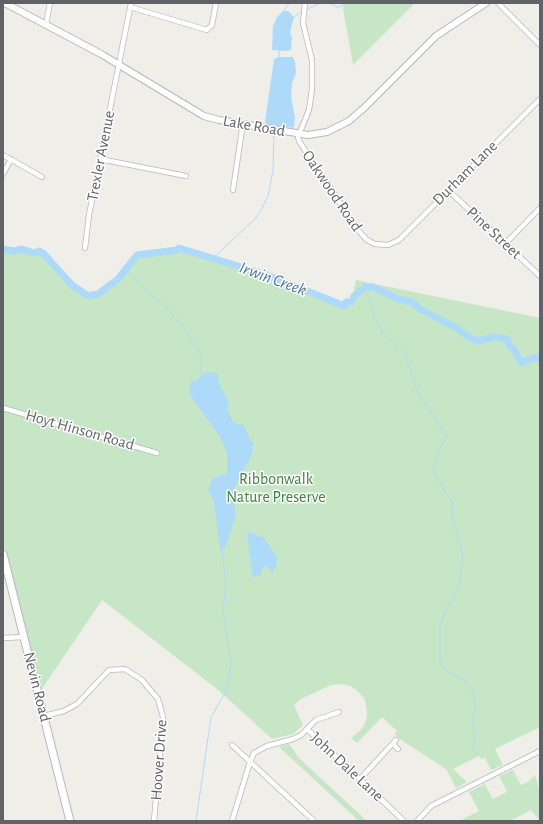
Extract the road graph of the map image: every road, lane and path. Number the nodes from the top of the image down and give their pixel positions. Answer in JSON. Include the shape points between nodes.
{"nodes":[{"id":1,"x":5,"y":3,"type":"edge"},
{"id":2,"x":50,"y":3,"type":"edge"},
{"id":3,"x":216,"y":3,"type":"edge"},
{"id":4,"x":306,"y":3,"type":"edge"},
{"id":5,"x":486,"y":3,"type":"edge"},
{"id":6,"x":498,"y":3,"type":"edge"},
{"id":7,"x":131,"y":5,"type":"edge"},
{"id":8,"x":46,"y":24,"type":"junction"},
{"id":9,"x":540,"y":45,"type":"edge"},
{"id":10,"x":118,"y":64,"type":"junction"},
{"id":11,"x":540,"y":98,"type":"edge"},
{"id":12,"x":243,"y":123,"type":"junction"},
{"id":13,"x":299,"y":134,"type":"junction"},
{"id":14,"x":3,"y":155,"type":"edge"},
{"id":15,"x":11,"y":159,"type":"junction"},
{"id":16,"x":100,"y":159,"type":"junction"},
{"id":17,"x":3,"y":174,"type":"edge"},
{"id":18,"x":186,"y":176,"type":"dead end"},
{"id":19,"x":42,"y":177,"type":"dead end"},
{"id":20,"x":233,"y":190,"type":"dead end"},
{"id":21,"x":448,"y":190,"type":"junction"},
{"id":22,"x":540,"y":208,"type":"edge"},
{"id":23,"x":505,"y":244,"type":"junction"},
{"id":24,"x":388,"y":245,"type":"joint"},
{"id":25,"x":85,"y":248,"type":"dead end"},
{"id":26,"x":540,"y":276,"type":"edge"},
{"id":27,"x":3,"y":408,"type":"edge"},
{"id":28,"x":157,"y":453,"type":"dead end"},
{"id":29,"x":3,"y":554,"type":"edge"},
{"id":30,"x":24,"y":637,"type":"junction"},
{"id":31,"x":3,"y":638,"type":"edge"},
{"id":32,"x":339,"y":712,"type":"dead end"},
{"id":33,"x":44,"y":716,"type":"junction"},
{"id":34,"x":307,"y":729,"type":"junction"},
{"id":35,"x":232,"y":745,"type":"dead end"},
{"id":36,"x":398,"y":749,"type":"dead end"},
{"id":37,"x":540,"y":752,"type":"edge"},
{"id":38,"x":250,"y":762,"type":"junction"},
{"id":39,"x":360,"y":779,"type":"junction"},
{"id":40,"x":70,"y":821,"type":"edge"},
{"id":41,"x":154,"y":821,"type":"edge"},
{"id":42,"x":232,"y":821,"type":"edge"},
{"id":43,"x":314,"y":821,"type":"edge"},
{"id":44,"x":404,"y":821,"type":"edge"},
{"id":45,"x":417,"y":821,"type":"edge"}],
"edges":[{"from":1,"to":8,"type":"street","name":"Lake Road"},
{"from":2,"to":8,"type":"street"},
{"from":3,"to":7,"type":"street","via":[[212,25],[207,30]]},
{"from":4,"to":13,"type":"street","name":"Oakwood Road","via":[[303,23],[312,60],[312,89],[309,110]]},
{"from":5,"to":13,"type":"street","name":"Lake Road","via":[[436,36],[349,121],[327,132]]},
{"from":6,"to":9,"type":"street"},
{"from":7,"to":10,"type":"street","name":"Trexler Avenue"},
{"from":8,"to":10,"type":"street","name":"Lake Road"},
{"from":10,"to":12,"type":"street","name":"Lake Road","via":[[197,112],[218,120]]},
{"from":10,"to":16,"type":"street","name":"Trexler Avenue"},
{"from":11,"to":21,"type":"street","name":"Durham Lane"},
{"from":12,"to":13,"type":"street","name":"Lake Road"},
{"from":12,"to":20,"type":"street"},
{"from":13,"to":24,"type":"street","name":"Oakwood Road","via":[[300,144],[361,234],[375,244]]},
{"from":14,"to":15,"type":"street"},
{"from":15,"to":17,"type":"street"},
{"from":15,"to":19,"type":"street"},
{"from":16,"to":18,"type":"street"},
{"from":16,"to":25,"type":"street","name":"Trexler Avenue"},
{"from":21,"to":23,"type":"street","name":"Pine Street"},
{"from":21,"to":24,"type":"street","name":"Durham Lane","via":[[404,235]]},
{"from":22,"to":23,"type":"street"},
{"from":23,"to":26,"type":"street","name":"Pine Street"},
{"from":27,"to":28,"type":"street","name":"Hoyt Hinson Road"},
{"from":29,"to":30,"type":"main road","name":"Nevin Road"},
{"from":30,"to":31,"type":"street"},
{"from":30,"to":33,"type":"main road","name":"Nevin Road"},
{"from":32,"to":34,"type":"street","via":[[316,720]]},
{"from":33,"to":40,"type":"main road","name":"Nevin Road"},
{"from":33,"to":41,"type":"street","name":"Hoover Drive","via":[[64,711],[77,704],[109,670],[125,669],[142,680],[158,699],[163,717]]},
{"from":34,"to":38,"type":"street","via":[[293,739],[261,748]]},
{"from":34,"to":39,"type":"street","name":"John Dale Lane"},
{"from":35,"to":38,"type":"street"},
{"from":36,"to":39,"type":"street","via":[[394,742]]},
{"from":37,"to":45,"type":"street","via":[[431,806]]},
{"from":38,"to":42,"type":"street"},
{"from":38,"to":43,"type":"street"},
{"from":39,"to":44,"type":"street","name":"John Dale Lane"}]}
